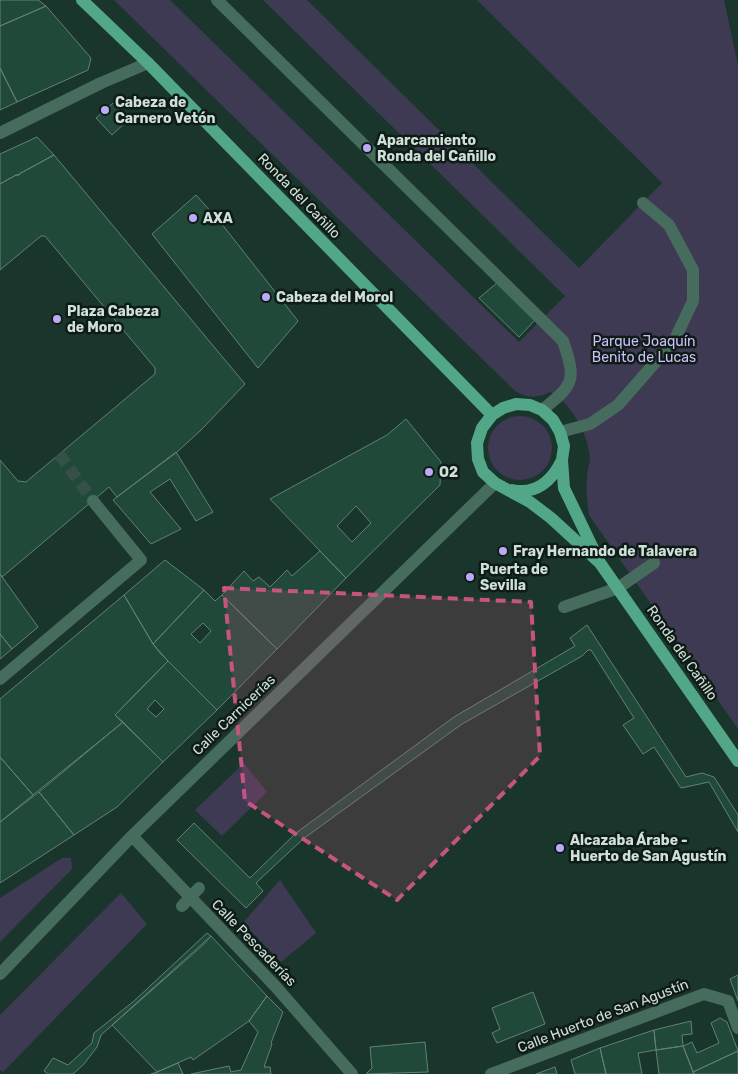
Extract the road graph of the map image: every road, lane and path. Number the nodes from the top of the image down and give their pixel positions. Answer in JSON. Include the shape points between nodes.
{"nodes":[{"id":1,"x":82,"y":0,"type":"edge"},
{"id":2,"x":217,"y":0,"type":"edge"},
{"id":3,"x":148,"y":63,"type":"junction"},
{"id":4,"x":0,"y":133,"type":"edge"},
{"id":5,"x":643,"y":203,"type":"dead end"},
{"id":6,"x":542,"y":410,"type":"junction"},
{"id":7,"x":492,"y":415,"type":"junction"},
{"id":8,"x":560,"y":432,"type":"junction"},
{"id":9,"x":562,"y":460,"type":"junction"},
{"id":10,"x":495,"y":483,"type":"junction"},
{"id":11,"x":507,"y":489,"type":"junction"},
{"id":12,"x":93,"y":501,"type":"tunnel mouth"},
{"id":13,"x":600,"y":563,"type":"junction"},
{"id":14,"x":654,"y":563,"type":"dead end"},
{"id":15,"x":618,"y":588,"type":"junction"},
{"id":16,"x":564,"y":607,"type":"dead end"},
{"id":17,"x":0,"y":679,"type":"edge"},
{"id":18,"x":738,"y":761,"type":"edge"},
{"id":19,"x":132,"y":836,"type":"junction"},
{"id":20,"x":0,"y":974,"type":"edge"},
{"id":21,"x":738,"y":1028,"type":"edge"},
{"id":22,"x":352,"y":1074,"type":"edge"},
{"id":23,"x":491,"y":1074,"type":"edge"}],
"edges":[{"from":1,"to":3,"type":"main road","name":"Ronda del Cañillo"},
{"from":2,"to":6,"type":"street","via":[[563,341],[572,366],[570,382],[560,396]]},
{"from":3,"to":4,"type":"street"},
{"from":3,"to":7,"type":"main road","name":"Ronda del Cañillo"},
{"from":5,"to":8,"type":"street","via":[[669,225],[693,270],[693,301],[674,341],[618,406],[590,424]]},
{"from":6,"to":7,"type":"main road","via":[[516,404]]},
{"from":6,"to":8,"type":"main road"},
{"from":7,"to":10,"type":"main road","name":"Ronda del Cañillo","via":[[482,428],[477,443],[483,472]]},
{"from":8,"to":9,"type":"main road","name":"Ronda del Cañillo","via":[[564,446]]},
{"from":9,"to":11,"type":"main road","name":"Ronda del Cañillo","via":[[546,483],[520,492]]},
{"from":9,"to":13,"type":"main road","name":"Ronda del Cañillo","via":[[564,488]]},
{"from":10,"to":11,"type":"main road","name":"Ronda del Cañillo"},
{"from":10,"to":19,"type":"street","name":"Calle Carnicerías"},
{"from":11,"to":13,"type":"main road","name":"Ronda del Cañillo","via":[[551,518]]},
{"from":12,"to":17,"type":"street","via":[[140,560]]},
{"from":13,"to":15,"type":"main road","name":"Ronda del Cañillo"},
{"from":14,"to":15,"type":"street"},
{"from":15,"to":16,"type":"street"},
{"from":15,"to":18,"type":"main road","name":"Ronda del Cañillo"},
{"from":19,"to":20,"type":"street","name":"Calle Carnicerías"},
{"from":19,"to":22,"type":"street","name":"Calle Pescaderías","via":[[276,987]]},
{"from":21,"to":23,"type":"street","name":"Calle Huerto de San Agustín","via":[[728,1000],[704,994]]}]}
